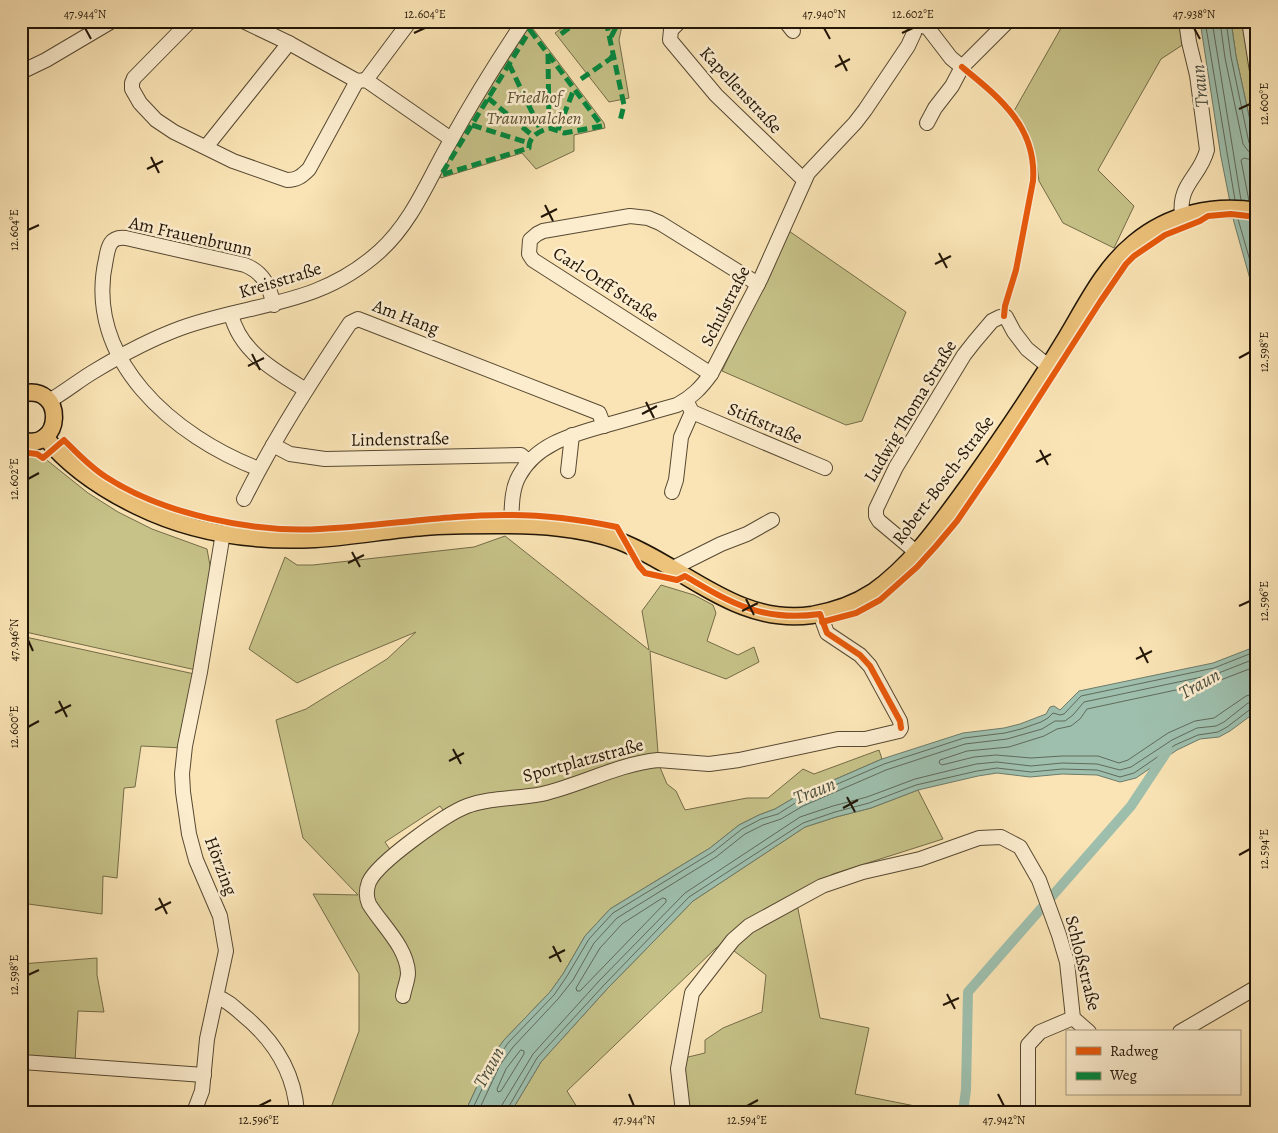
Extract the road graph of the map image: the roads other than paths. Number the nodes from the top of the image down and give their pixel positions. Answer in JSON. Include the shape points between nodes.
{"nodes":[{"id":1,"x":112,"y":21,"type":"edge"},
{"id":2,"x":190,"y":21,"type":"edge"},
{"id":3,"x":244,"y":21,"type":"edge"},
{"id":4,"x":410,"y":21,"type":"edge"},
{"id":5,"x":524,"y":21,"type":"edge"},
{"id":6,"x":680,"y":21,"type":"edge"},
{"id":7,"x":1008,"y":21,"type":"edge"},
{"id":8,"x":1186,"y":21,"type":"edge"},
{"id":9,"x":1249,"y":21,"type":"edge"},
{"id":10,"x":917,"y":23,"type":"edge"},
{"id":11,"x":289,"y":43,"type":"junction"},
{"id":12,"x":962,"y":67,"type":"junction"},
{"id":13,"x":1257,"y":71,"type":"edge"},
{"id":14,"x":21,"y":72,"type":"edge"},
{"id":15,"x":362,"y":80,"type":"junction"},
{"id":16,"x":927,"y":123,"type":"dead end"},
{"id":17,"x":451,"y":139,"type":"junction"},
{"id":18,"x":206,"y":147,"type":"junction"},
{"id":19,"x":804,"y":180,"type":"junction"},
{"id":20,"x":1257,"y":211,"type":"edge"},
{"id":21,"x":1182,"y":215,"type":"junction"},
{"id":22,"x":758,"y":284,"type":"junction"},
{"id":23,"x":274,"y":305,"type":"junction"},
{"id":24,"x":231,"y":314,"type":"junction"},
{"id":25,"x":120,"y":356,"type":"junction"},
{"id":26,"x":1048,"y":366,"type":"junction"},
{"id":27,"x":711,"y":374,"type":"junction"},
{"id":28,"x":306,"y":390,"type":"junction"},
{"id":29,"x":21,"y":394,"type":"edge"},
{"id":30,"x":49,"y":401,"type":"junction"},
{"id":31,"x":689,"y":406,"type":"junction"},
{"id":32,"x":604,"y":426,"type":"junction"},
{"id":33,"x":572,"y":435,"type":"junction"},
{"id":34,"x":45,"y":437,"type":"junction"},
{"id":35,"x":21,"y":440,"type":"edge"},
{"id":36,"x":272,"y":445,"type":"junction"},
{"id":37,"x":528,"y":461,"type":"junction"},
{"id":38,"x":824,"y":468,"type":"dead end"},
{"id":39,"x":259,"y":469,"type":"junction"},
{"id":40,"x":568,"y":471,"type":"dead end"},
{"id":41,"x":672,"y":492,"type":"dead end"},
{"id":42,"x":244,"y":498,"type":"dead end"},
{"id":43,"x":772,"y":520,"type":"dead end"},
{"id":44,"x":511,"y":525,"type":"junction"},
{"id":45,"x":223,"y":533,"type":"junction"},
{"id":46,"x":916,"y":552,"type":"junction"},
{"id":47,"x":673,"y":569,"type":"junction"},
{"id":48,"x":820,"y":614,"type":"junction"},
{"id":49,"x":1257,"y":987,"type":"edge"},
{"id":50,"x":403,"y":996,"type":"dead end"},
{"id":51,"x":217,"y":998,"type":"junction"},
{"id":52,"x":1073,"y":1018,"type":"junction"},
{"id":53,"x":1087,"y":1030,"type":"edge"},
{"id":54,"x":1183,"y":1030,"type":"edge"},
{"id":55,"x":22,"y":1062,"type":"edge"},
{"id":56,"x":204,"y":1074,"type":"junction"},
{"id":57,"x":194,"y":1112,"type":"edge"},
{"id":58,"x":297,"y":1112,"type":"edge"},
{"id":59,"x":683,"y":1112,"type":"edge"},
{"id":60,"x":1028,"y":1112,"type":"edge"}],
"edges":[{"from":1,"to":14,"type":"street"},
{"from":2,"to":18,"type":"street","via":[[134,78],[132,89],[156,120]]},
{"from":3,"to":11,"type":"street"},
{"from":4,"to":15,"type":"street"},
{"from":5,"to":17,"type":"street","name":"Kreisstraße"},
{"from":6,"to":19,"type":"street","name":"Kapellenstraße","via":[[671,30],[670,40],[716,95]]},
{"from":7,"to":12,"type":"street"},
{"from":8,"to":21,"type":"street","via":[[1207,150],[1183,194]]},
{"from":9,"to":13,"type":"street"},
{"from":10,"to":12,"type":"street","via":[[928,28]]},
{"from":10,"to":19,"type":"street","name":"Schulstraße","via":[[908,46],[855,123],[812,167]]},
{"from":11,"to":15,"type":"street"},
{"from":11,"to":18,"type":"street"},
{"from":12,"to":16,"type":"street"},
{"from":15,"to":17,"type":"street"},
{"from":15,"to":18,"type":"street","via":[[301,177],[286,180],[233,161]]},
{"from":17,"to":23,"type":"street","name":"Kreisstraße","via":[[414,209],[380,251],[329,286]]},
{"from":19,"to":22,"type":"street","name":"Schulstraße"},
{"from":20,"to":21,"type":"main road","name":"Robert-Bosch-Straße","via":[[1230,208]]},
{"from":21,"to":26,"type":"main road","name":"Robert-Bosch-Straße","via":[[1146,234],[1111,266]]},
{"from":22,"to":27,"type":"street","name":"Schulstraße"},
{"from":22,"to":27,"type":"street","name":"Carl-Orff Straße","via":[[648,218],[630,216],[543,232],[530,240],[529,254],[533,260]]},
{"from":23,"to":24,"type":"street","name":"Kreisstraße"},
{"from":23,"to":25,"type":"street","name":"Am Frauenbrunn","via":[[265,280],[245,265],[117,238],[109,245],[102,290],[108,331]]},
{"from":24,"to":25,"type":"street","name":"Kreisstraße","via":[[173,332]]},
{"from":24,"to":28,"type":"street","via":[[234,328],[253,353]]},
{"from":25,"to":30,"type":"street","name":"Kreisstraße"},
{"from":25,"to":39,"type":"street","name":"Am Frauenbrunn","via":[[149,399],[174,422],[203,443]]},
{"from":26,"to":46,"type":"main road","name":"Robert-Bosch-Straße","via":[[989,456]]},
{"from":26,"to":46,"type":"street","name":"Ludwig Thoma Straße","via":[[1027,349],[1004,316],[992,321],[974,340],[878,503],[876,516],[879,521]]},
{"from":27,"to":31,"type":"street","name":"Schulstraße"},
{"from":28,"to":32,"type":"street","name":"Am Hang","via":[[350,324],[358,319],[599,413]]},
{"from":28,"to":36,"type":"street","name":"Am Hang"},
{"from":29,"to":30,"type":"main road","via":[[37,393]]},
{"from":30,"to":34,"type":"main road","via":[[55,416],[51,431]]},
{"from":31,"to":32,"type":"street","name":"Schulstraße","via":[[677,405]]},
{"from":31,"to":38,"type":"street","name":"Stiftstraße"},
{"from":31,"to":41,"type":"street"},
{"from":32,"to":33,"type":"street","name":"Schulstraße"},
{"from":33,"to":37,"type":"street","name":"Schulstraße"},
{"from":33,"to":40,"type":"street"},
{"from":34,"to":35,"type":"main road","via":[[33,442]]},
{"from":34,"to":45,"type":"main road","name":"Robert-Bosch-Straße","via":[[67,461],[122,499],[173,521]]},
{"from":36,"to":37,"type":"street","name":"Lindenstraße","via":[[290,454],[325,458],[521,455]]},
{"from":36,"to":39,"type":"street","name":"Am Hang"},
{"from":37,"to":44,"type":"street","name":"Schulstraße","via":[[514,488]]},
{"from":39,"to":42,"type":"street","name":"Am Hang"},
{"from":43,"to":47,"type":"street"},
{"from":44,"to":45,"type":"main road","name":"Robert-Bosch-Straße","via":[[426,527],[316,538],[262,538]]},
{"from":44,"to":47,"type":"main road","name":"Robert-Bosch-Straße","via":[[602,535]]},
{"from":45,"to":51,"type":"street","name":"Hörzing","via":[[182,774],[189,834],[196,860],[220,916],[225,944]]},
{"from":46,"to":48,"type":"main road","name":"Robert-Bosch-Straße","via":[[870,594],[845,607]]},
{"from":47,"to":48,"type":"main road","name":"Robert-Bosch-Straße","via":[[727,600],[755,611],[793,616]]},
{"from":48,"to":50,"type":"street","name":"Sportplatzstraße","via":[[827,633],[860,654],[870,666],[900,721],[898,731],[709,764],[650,761],[542,794],[459,809],[396,852],[376,872],[367,887],[369,904],[405,959],[408,973]]},
{"from":49,"to":54,"type":"street"},
{"from":51,"to":56,"type":"street","name":"Hörzing","via":[[207,1039]]},
{"from":51,"to":58,"type":"street","via":[[224,999],[270,1040],[292,1084]]},
{"from":52,"to":53,"type":"street","name":"Schloßstraße"},
{"from":52,"to":59,"type":"street","name":"Schloßstraße","via":[[1067,962],[1039,880],[1020,847],[1001,837],[979,838],[920,859],[863,872],[822,886],[749,926],[733,940],[692,993],[678,1068]]},
{"from":52,"to":60,"type":"street","via":[[1040,1032],[1028,1045]]},
{"from":55,"to":56,"type":"street"},
{"from":56,"to":57,"type":"street","name":"Hörzing","via":[[202,1092]]}]}
